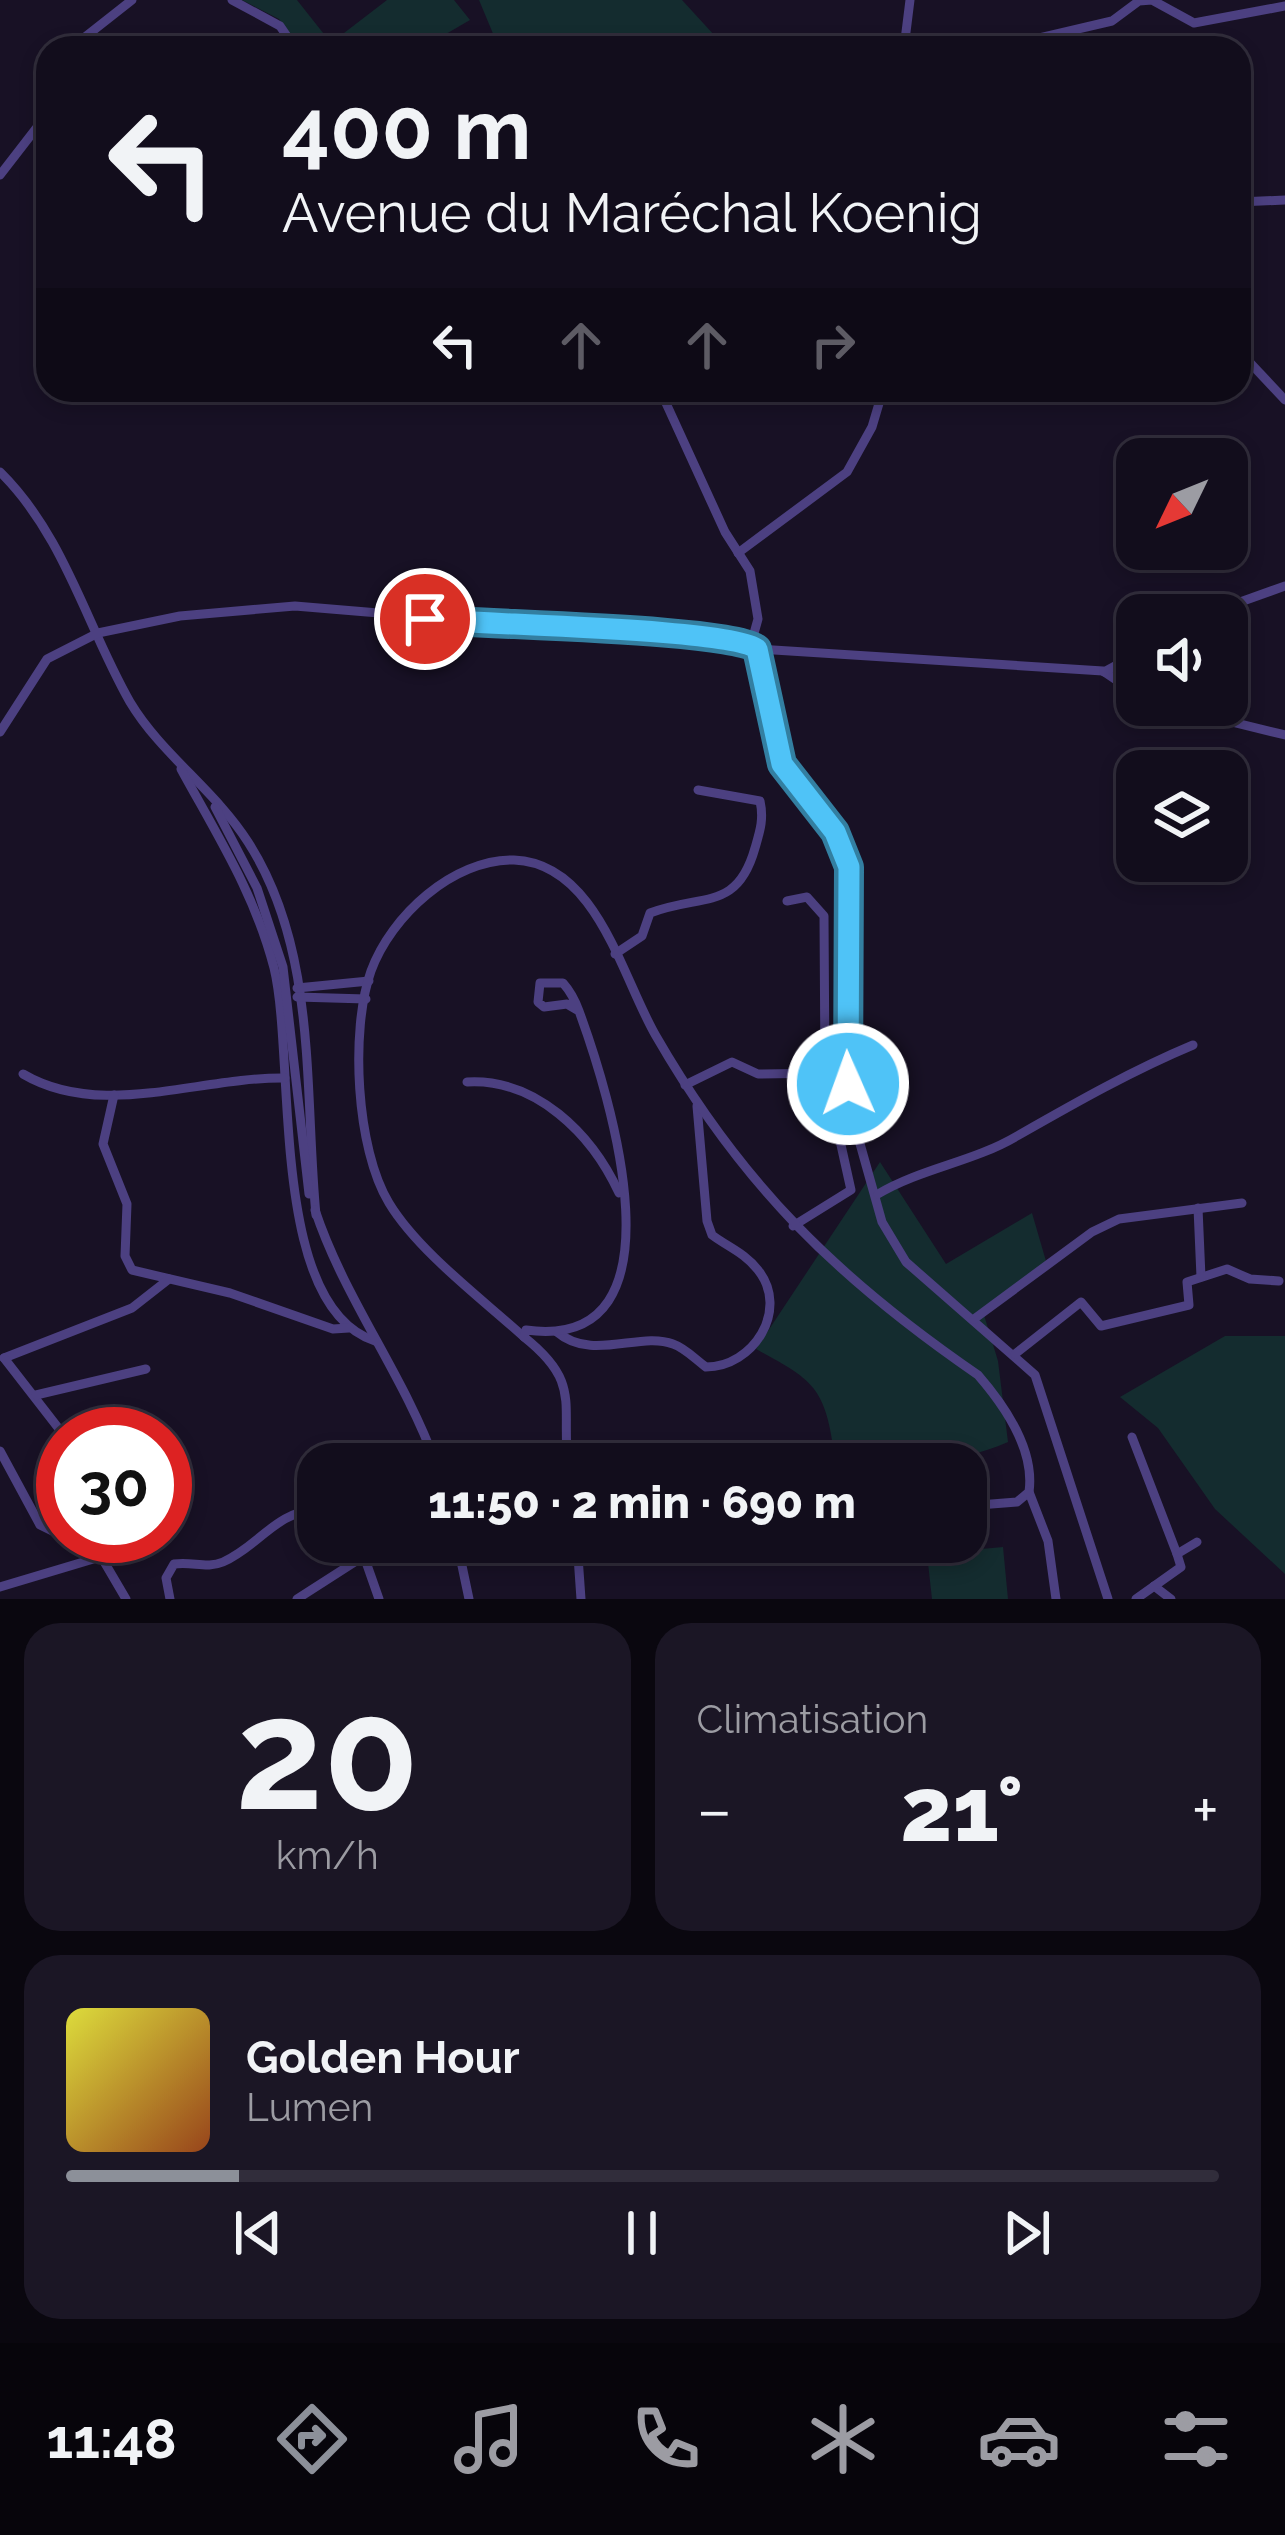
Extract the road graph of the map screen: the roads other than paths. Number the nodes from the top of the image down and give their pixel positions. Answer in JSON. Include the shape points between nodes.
{"nodes":[{"id":1,"x":132,"y":0,"type":"edge"},
{"id":2,"x":232,"y":0,"type":"edge"},
{"id":3,"x":910,"y":0,"type":"edge"},
{"id":4,"x":1285,"y":6,"type":"edge"},
{"id":5,"x":86,"y":36,"type":"edge"},
{"id":6,"x":287,"y":36,"type":"edge"},
{"id":7,"x":906,"y":36,"type":"edge"},
{"id":8,"x":1048,"y":36,"type":"edge"},
{"id":9,"x":36,"y":128,"type":"edge"},
{"id":10,"x":0,"y":175,"type":"edge"},
{"id":11,"x":1285,"y":200,"type":"edge"},
{"id":12,"x":1251,"y":201,"type":"edge"},
{"id":13,"x":1251,"y":364,"type":"edge"},
{"id":14,"x":1285,"y":400,"type":"edge"},
{"id":15,"x":666,"y":402,"type":"edge"},
{"id":16,"x":880,"y":402,"type":"edge"},
{"id":17,"x":0,"y":472,"type":"edge"},
{"id":18,"x":738,"y":553,"type":"junction"},
{"id":19,"x":1285,"y":586,"type":"edge"},
{"id":20,"x":1248,"y":599,"type":"edge"},
{"id":21,"x":98,"y":633,"type":"junction"},
{"id":22,"x":754,"y":646,"type":"junction"},
{"id":23,"x":1116,"y":665,"type":"edge"},
{"id":24,"x":1104,"y":672,"type":"junction"},
{"id":25,"x":1116,"y":680,"type":"edge"},
{"id":26,"x":1248,"y":725,"type":"edge"},
{"id":27,"x":0,"y":732,"type":"edge"},
{"id":28,"x":1285,"y":734,"type":"edge"},
{"id":29,"x":174,"y":755,"type":"junction"},
{"id":30,"x":205,"y":789,"type":"junction"},
{"id":31,"x":698,"y":790,"type":"dead end"},
{"id":32,"x":787,"y":901,"type":"dead end"},
{"id":33,"x":615,"y":954,"type":"junction"},
{"id":34,"x":369,"y":981,"type":"junction"},
{"id":35,"x":287,"y":993,"type":"junction"},
{"id":36,"x":301,"y":993,"type":"junction"},
{"id":37,"x":366,"y":999,"type":"junction"},
{"id":38,"x":579,"y":1011,"type":"junction"},
{"id":39,"x":1193,"y":1045,"type":"dead end"},
{"id":40,"x":825,"y":1073,"type":"junction"},
{"id":41,"x":22,"y":1074,"type":"dead end"},
{"id":42,"x":285,"y":1078,"type":"junction"},
{"id":43,"x":467,"y":1082,"type":"dead end"},
{"id":44,"x":686,"y":1085,"type":"junction"},
{"id":45,"x":115,"y":1095,"type":"junction"},
{"id":46,"x":697,"y":1106,"type":"junction"},
{"id":47,"x":878,"y":1193,"type":"junction"},
{"id":48,"x":1242,"y":1204,"type":"dead end"},
{"id":49,"x":1198,"y":1208,"type":"junction"},
{"id":50,"x":625,"y":1210,"type":"junction"},
{"id":51,"x":316,"y":1215,"type":"junction"},
{"id":52,"x":793,"y":1226,"type":"junction"},
{"id":53,"x":1201,"y":1277,"type":"junction"},
{"id":54,"x":169,"y":1279,"type":"junction"},
{"id":55,"x":1280,"y":1281,"type":"dead end"},
{"id":56,"x":974,"y":1319,"type":"junction"},
{"id":57,"x":349,"y":1328,"type":"junction"},
{"id":58,"x":557,"y":1332,"type":"junction"},
{"id":59,"x":524,"y":1336,"type":"junction"},
{"id":60,"x":375,"y":1341,"type":"junction"},
{"id":61,"x":1015,"y":1354,"type":"junction"},
{"id":62,"x":2,"y":1356,"type":"edge"},
{"id":63,"x":146,"y":1370,"type":"dead end"},
{"id":64,"x":36,"y":1395,"type":"junction"},
{"id":65,"x":44,"y":1407,"type":"edge"},
{"id":66,"x":1132,"y":1437,"type":"dead end"},
{"id":67,"x":426,"y":1443,"type":"edge"},
{"id":68,"x":569,"y":1443,"type":"edge"},
{"id":69,"x":0,"y":1451,"type":"edge"},
{"id":70,"x":14,"y":1477,"type":"junction"},
{"id":71,"x":0,"y":1486,"type":"edge"},
{"id":72,"x":1029,"y":1492,"type":"junction"},
{"id":73,"x":987,"y":1504,"type":"edge"},
{"id":74,"x":297,"y":1512,"type":"edge"},
{"id":75,"x":36,"y":1518,"type":"edge"},
{"id":76,"x":1197,"y":1542,"type":"dead end"},
{"id":77,"x":1177,"y":1554,"type":"junction"},
{"id":78,"x":74,"y":1563,"type":"edge"},
{"id":79,"x":103,"y":1563,"type":"edge"},
{"id":80,"x":353,"y":1563,"type":"edge"},
{"id":81,"x":367,"y":1563,"type":"edge"},
{"id":82,"x":461,"y":1563,"type":"edge"},
{"id":83,"x":578,"y":1563,"type":"edge"},
{"id":84,"x":1154,"y":1586,"type":"junction"},
{"id":85,"x":0,"y":1587,"type":"edge"},
{"id":86,"x":467,"y":1598,"type":"edge"},
{"id":87,"x":580,"y":1598,"type":"edge"},
{"id":88,"x":126,"y":1599,"type":"edge"},
{"id":89,"x":170,"y":1599,"type":"edge"},
{"id":90,"x":297,"y":1599,"type":"edge"},
{"id":91,"x":380,"y":1599,"type":"edge"},
{"id":92,"x":1056,"y":1599,"type":"edge"},
{"id":93,"x":1108,"y":1599,"type":"edge"},
{"id":94,"x":1136,"y":1599,"type":"edge"},
{"id":95,"x":1171,"y":1599,"type":"edge"}],
"edges":[{"from":1,"to":5,"type":"street"},
{"from":2,"to":6,"type":"street"},
{"from":3,"to":7,"type":"street"},
{"from":4,"to":8,"type":"street","via":[[1194,23],[1139,1],[1112,21]]},
{"from":9,"to":10,"type":"street"},
{"from":11,"to":12,"type":"street"},
{"from":13,"to":14,"type":"street"},
{"from":15,"to":18,"type":"street"},
{"from":16,"to":18,"type":"street","via":[[847,472]]},
{"from":17,"to":21,"type":"street","via":[[44,526]]},
{"from":18,"to":22,"type":"street","via":[[757,608]]},
{"from":19,"to":20,"type":"street"},
{"from":21,"to":22,"type":"street","via":[[295,606]]},
{"from":21,"to":27,"type":"street","via":[[47,658]]},
{"from":21,"to":29,"type":"street","via":[[130,701]]},
{"from":22,"to":24,"type":"street"},
{"from":22,"to":47,"type":"street","via":[[782,764],[835,832],[849,867],[846,1061],[857,1133]]},
{"from":23,"to":24,"type":"street"},
{"from":24,"to":25,"type":"street"},
{"from":26,"to":28,"type":"street"},
{"from":29,"to":30,"type":"street"},
{"from":29,"to":42,"type":"street","via":[[227,843],[258,920],[274,970]]},
{"from":30,"to":35,"type":"street","via":[[257,888]]},
{"from":30,"to":36,"type":"street","via":[[267,878]]},
{"from":31,"to":33,"type":"street","via":[[760,801],[763,821],[743,882],[732,893],[650,913],[643,936]]},
{"from":32,"to":40,"type":"street","via":[[807,897],[824,916]]},
{"from":33,"to":34,"type":"street","via":[[566,881],[520,860],[499,861],[444,880],[380,950]]},
{"from":33,"to":44,"type":"street"},
{"from":34,"to":36,"type":"street"},
{"from":34,"to":37,"type":"street"},
{"from":35,"to":36,"type":"street"},
{"from":35,"to":51,"type":"street","via":[[301,1150]]},
{"from":36,"to":37,"type":"street"},
{"from":36,"to":51,"type":"street"},
{"from":37,"to":59,"type":"street","via":[[361,1104],[368,1151],[390,1205]]},
{"from":38,"to":38,"type":"street","via":[[563,983],[540,983],[544,1007]]},
{"from":38,"to":50,"type":"street","via":[[612,1117]]},
{"from":39,"to":47,"type":"street","via":[[998,1146]]},
{"from":40,"to":44,"type":"street","via":[[758,1075],[732,1062]]},
{"from":40,"to":52,"type":"street","via":[[850,1190]]},
{"from":41,"to":45,"type":"street","via":[[50,1091]]},
{"from":42,"to":45,"type":"street"},
{"from":42,"to":57,"type":"street","via":[[312,1268]]},
{"from":43,"to":50,"type":"street","via":[[506,1084],[556,1111],[603,1164]]},
{"from":44,"to":46,"type":"street"},
{"from":45,"to":54,"type":"street","via":[[103,1144],[127,1204],[125,1256],[132,1270]]},
{"from":46,"to":52,"type":"street"},
{"from":46,"to":58,"type":"street","via":[[707,1221],[712,1235],[766,1282],[771,1296],[762,1334],[718,1367],[668,1341],[607,1346]]},
{"from":47,"to":56,"type":"street","via":[[896,1250]]},
{"from":48,"to":49,"type":"street"},
{"from":49,"to":53,"type":"street"},
{"from":49,"to":56,"type":"street","via":[[1134,1214],[1092,1232]]},
{"from":50,"to":58,"type":"street","via":[[626,1258],[612,1295],[587,1320]]},
{"from":51,"to":60,"type":"street"},
{"from":52,"to":72,"type":"street","via":[[978,1375],[1008,1413]]},
{"from":53,"to":55,"type":"street","via":[[1227,1269]]},
{"from":53,"to":61,"type":"street","via":[[1187,1282],[1189,1305],[1101,1326],[1081,1302]]},
{"from":54,"to":57,"type":"street"},
{"from":54,"to":62,"type":"street","via":[[131,1309]]},
{"from":56,"to":61,"type":"street"},
{"from":57,"to":60,"type":"street"},
{"from":58,"to":59,"type":"street"},
{"from":59,"to":68,"type":"street","via":[[570,1395]]},
{"from":60,"to":67,"type":"street"},
{"from":61,"to":93,"type":"street","via":[[1047,1400],[1056,1450]]},
{"from":62,"to":64,"type":"street"},
{"from":63,"to":64,"type":"street"},
{"from":64,"to":65,"type":"street"},
{"from":66,"to":77,"type":"street"},
{"from":69,"to":70,"type":"street"},
{"from":70,"to":71,"type":"street"},
{"from":70,"to":75,"type":"street"},
{"from":72,"to":73,"type":"street"},
{"from":72,"to":92,"type":"street","via":[[1048,1541]]},
{"from":74,"to":89,"type":"street","via":[[218,1564],[175,1564],[166,1578]]},
{"from":76,"to":77,"type":"street"},
{"from":77,"to":84,"type":"street","via":[[1181,1567]]},
{"from":78,"to":85,"type":"street"},
{"from":79,"to":88,"type":"street"},
{"from":80,"to":90,"type":"street"},
{"from":81,"to":91,"type":"street"},
{"from":82,"to":86,"type":"street"},
{"from":83,"to":87,"type":"street"},
{"from":84,"to":94,"type":"street"},
{"from":84,"to":95,"type":"street"}]}
